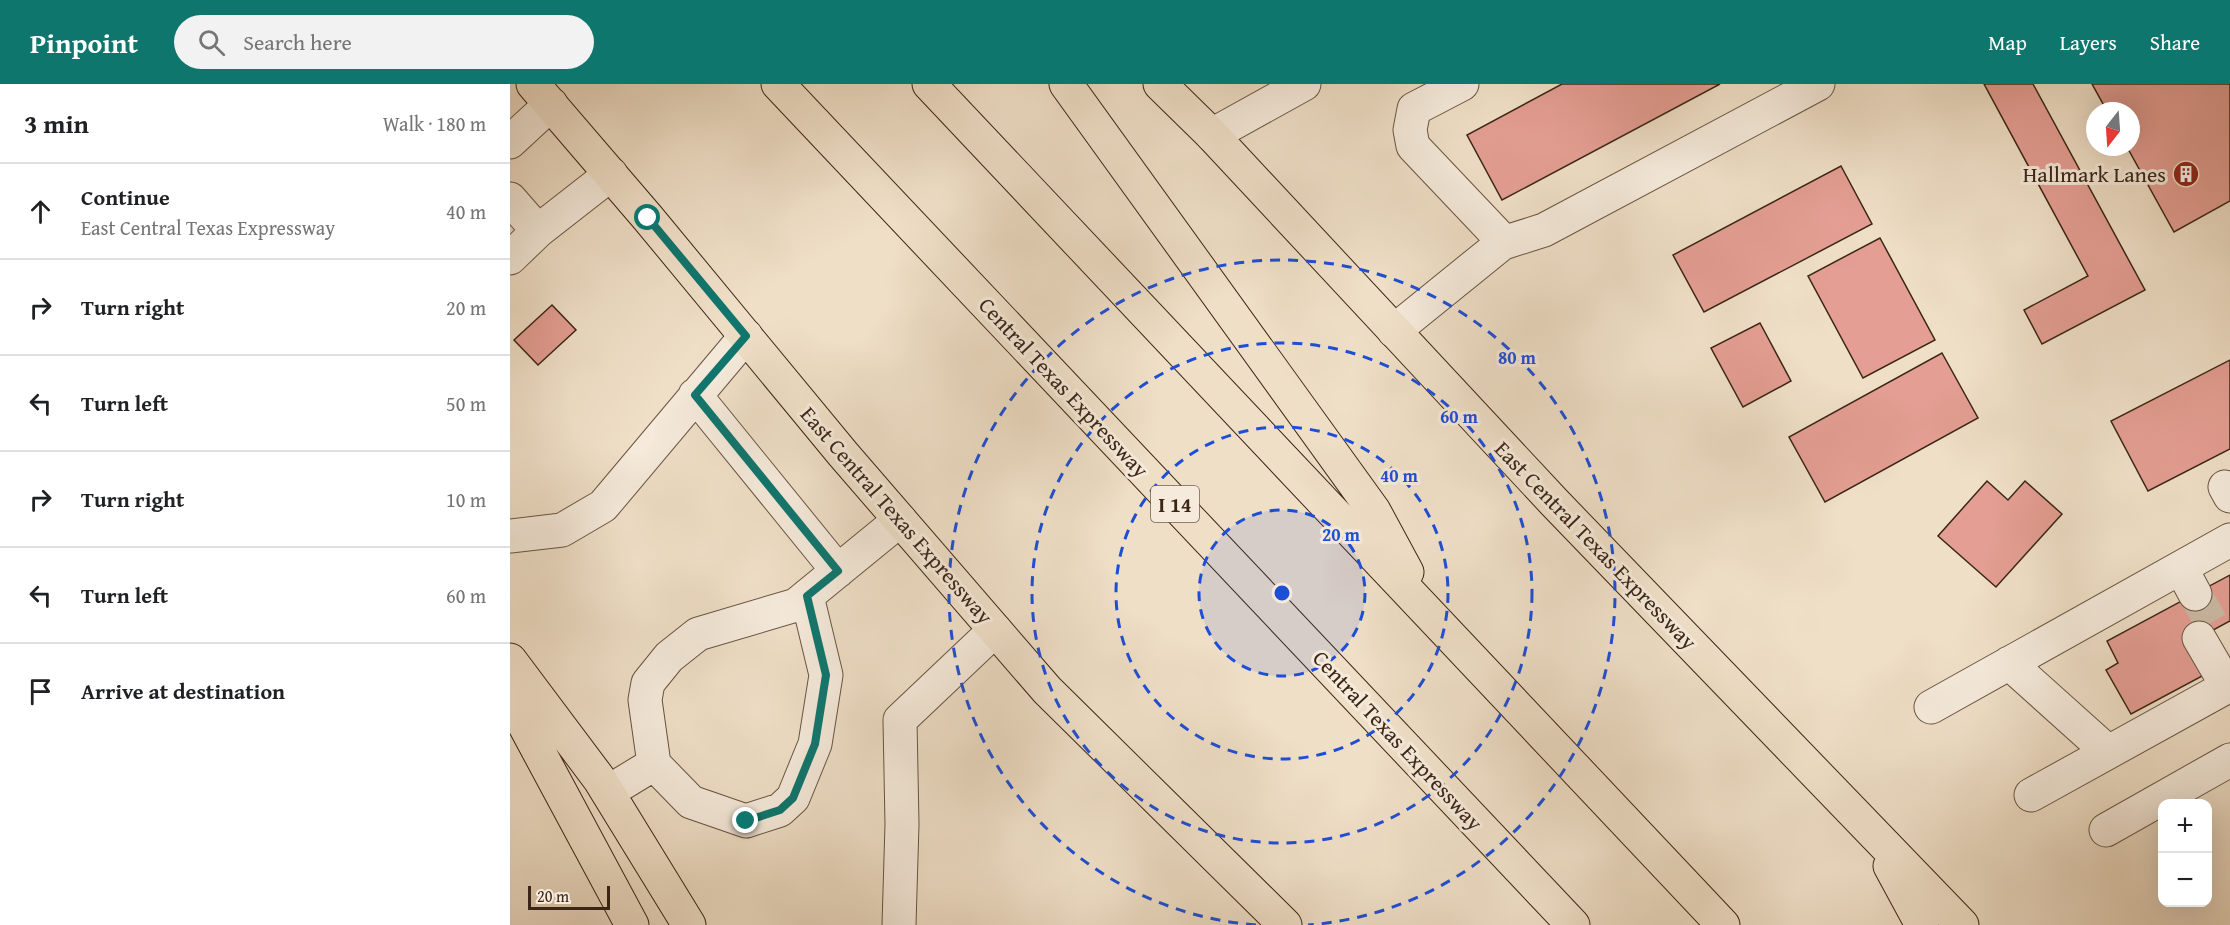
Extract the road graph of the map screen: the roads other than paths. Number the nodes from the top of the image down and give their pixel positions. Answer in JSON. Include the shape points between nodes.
{"nodes":[{"id":1,"x":778,"y":84,"type":"edge"},
{"id":2,"x":929,"y":84,"type":"edge"},
{"id":3,"x":1066,"y":84,"type":"edge"},
{"id":4,"x":1160,"y":84,"type":"edge"},
{"id":5,"x":1304,"y":84,"type":"edge"},
{"id":6,"x":1462,"y":84,"type":"edge"},
{"id":7,"x":1818,"y":84,"type":"edge"},
{"id":8,"x":542,"y":94,"type":"edge"},
{"id":9,"x":1212,"y":135,"type":"junction"},
{"id":10,"x":510,"y":142,"type":"edge"},
{"id":11,"x":611,"y":174,"type":"junction"},
{"id":12,"x":510,"y":199,"type":"edge"},
{"id":13,"x":538,"y":231,"type":"junction"},
{"id":14,"x":1503,"y":243,"type":"junction"},
{"id":15,"x":510,"y":258,"type":"edge"},
{"id":16,"x":1394,"y":331,"type":"junction"},
{"id":17,"x":746,"y":336,"type":"junction"},
{"id":18,"x":695,"y":395,"type":"junction"},
{"id":19,"x":900,"y":520,"type":"junction"},
{"id":20,"x":510,"y":536,"type":"edge"},
{"id":21,"x":2230,"y":540,"type":"edge"},
{"id":22,"x":838,"y":571,"type":"junction"},
{"id":23,"x":807,"y":596,"type":"junction"},
{"id":24,"x":1428,"y":610,"type":"junction"},
{"id":25,"x":995,"y":630,"type":"junction"},
{"id":26,"x":2220,"y":659,"type":"edge"},
{"id":27,"x":510,"y":660,"type":"edge"},
{"id":28,"x":2009,"y":663,"type":"junction"},
{"id":29,"x":510,"y":698,"type":"edge"},
{"id":30,"x":1931,"y":708,"type":"dead end"},
{"id":31,"x":2107,"y":751,"type":"junction"},
{"id":32,"x":2230,"y":760,"type":"edge"},
{"id":33,"x":654,"y":764,"type":"junction"},
{"id":34,"x":608,"y":792,"type":"junction"},
{"id":35,"x":2031,"y":795,"type":"dead end"},
{"id":36,"x":2106,"y":830,"type":"dead end"},
{"id":37,"x":1872,"y":832,"type":"junction"},
{"id":38,"x":632,"y":925,"type":"edge"},
{"id":39,"x":689,"y":925,"type":"edge"},
{"id":40,"x":899,"y":925,"type":"edge"},
{"id":41,"x":1285,"y":925,"type":"edge"},
{"id":42,"x":1573,"y":925,"type":"edge"},
{"id":43,"x":1724,"y":925,"type":"edge"},
{"id":44,"x":1922,"y":925,"type":"edge"},
{"id":45,"x":1962,"y":925,"type":"edge"}],
"edges":[{"from":1,"to":42,"type":"main road","name":"Central Texas Expressway","number":"I 14"},
{"from":2,"to":24,"type":"main road"},
{"from":3,"to":24,"type":"main road","via":[[1374,511]]},
{"from":4,"to":9,"type":"main road","name":"East Central Texas Expressway"},
{"from":5,"to":9,"type":"street"},
{"from":6,"to":14,"type":"street","via":[[1414,109],[1410,130],[1413,146]]},
{"from":7,"to":14,"type":"street","via":[[1544,230]]},
{"from":8,"to":10,"type":"street"},
{"from":8,"to":11,"type":"main road","name":"East Central Texas Expressway"},
{"from":9,"to":16,"type":"main road","name":"East Central Texas Expressway"},
{"from":11,"to":13,"type":"street"},
{"from":11,"to":17,"type":"main road","name":"East Central Texas Expressway"},
{"from":12,"to":13,"type":"street"},
{"from":13,"to":15,"type":"street"},
{"from":14,"to":16,"type":"street"},
{"from":16,"to":37,"type":"main road","name":"East Central Texas Expressway"},
{"from":17,"to":18,"type":"street"},
{"from":17,"to":19,"type":"main road","name":"East Central Texas Expressway"},
{"from":18,"to":20,"type":"street","via":[[603,506],[562,530]]},
{"from":18,"to":22,"type":"street"},
{"from":19,"to":22,"type":"street"},
{"from":19,"to":25,"type":"main road","name":"East Central Texas Expressway"},
{"from":21,"to":28,"type":"street","via":[[2188,581]]},
{"from":22,"to":23,"type":"street"},
{"from":23,"to":33,"type":"street","via":[[796,605],[698,634],[669,657],[648,683],[645,700]]},
{"from":23,"to":33,"type":"street","via":[[826,675],[815,744],[793,798],[780,810],[746,821],[691,802]]},
{"from":24,"to":43,"type":"main road"},
{"from":25,"to":40,"type":"street","via":[[900,720]]},
{"from":25,"to":41,"type":"main road","name":"East Central Texas Expressway","via":[[1047,690]]},
{"from":26,"to":31,"type":"street"},
{"from":27,"to":34,"type":"main road"},
{"from":28,"to":30,"type":"street"},
{"from":28,"to":31,"type":"street"},
{"from":29,"to":38,"type":"main road"},
{"from":31,"to":35,"type":"street"},
{"from":32,"to":36,"type":"street"},
{"from":33,"to":34,"type":"street"},
{"from":34,"to":39,"type":"main road"},
{"from":37,"to":44,"type":"main road"},
{"from":37,"to":45,"type":"main road","name":"East Central Texas Expressway"}]}
